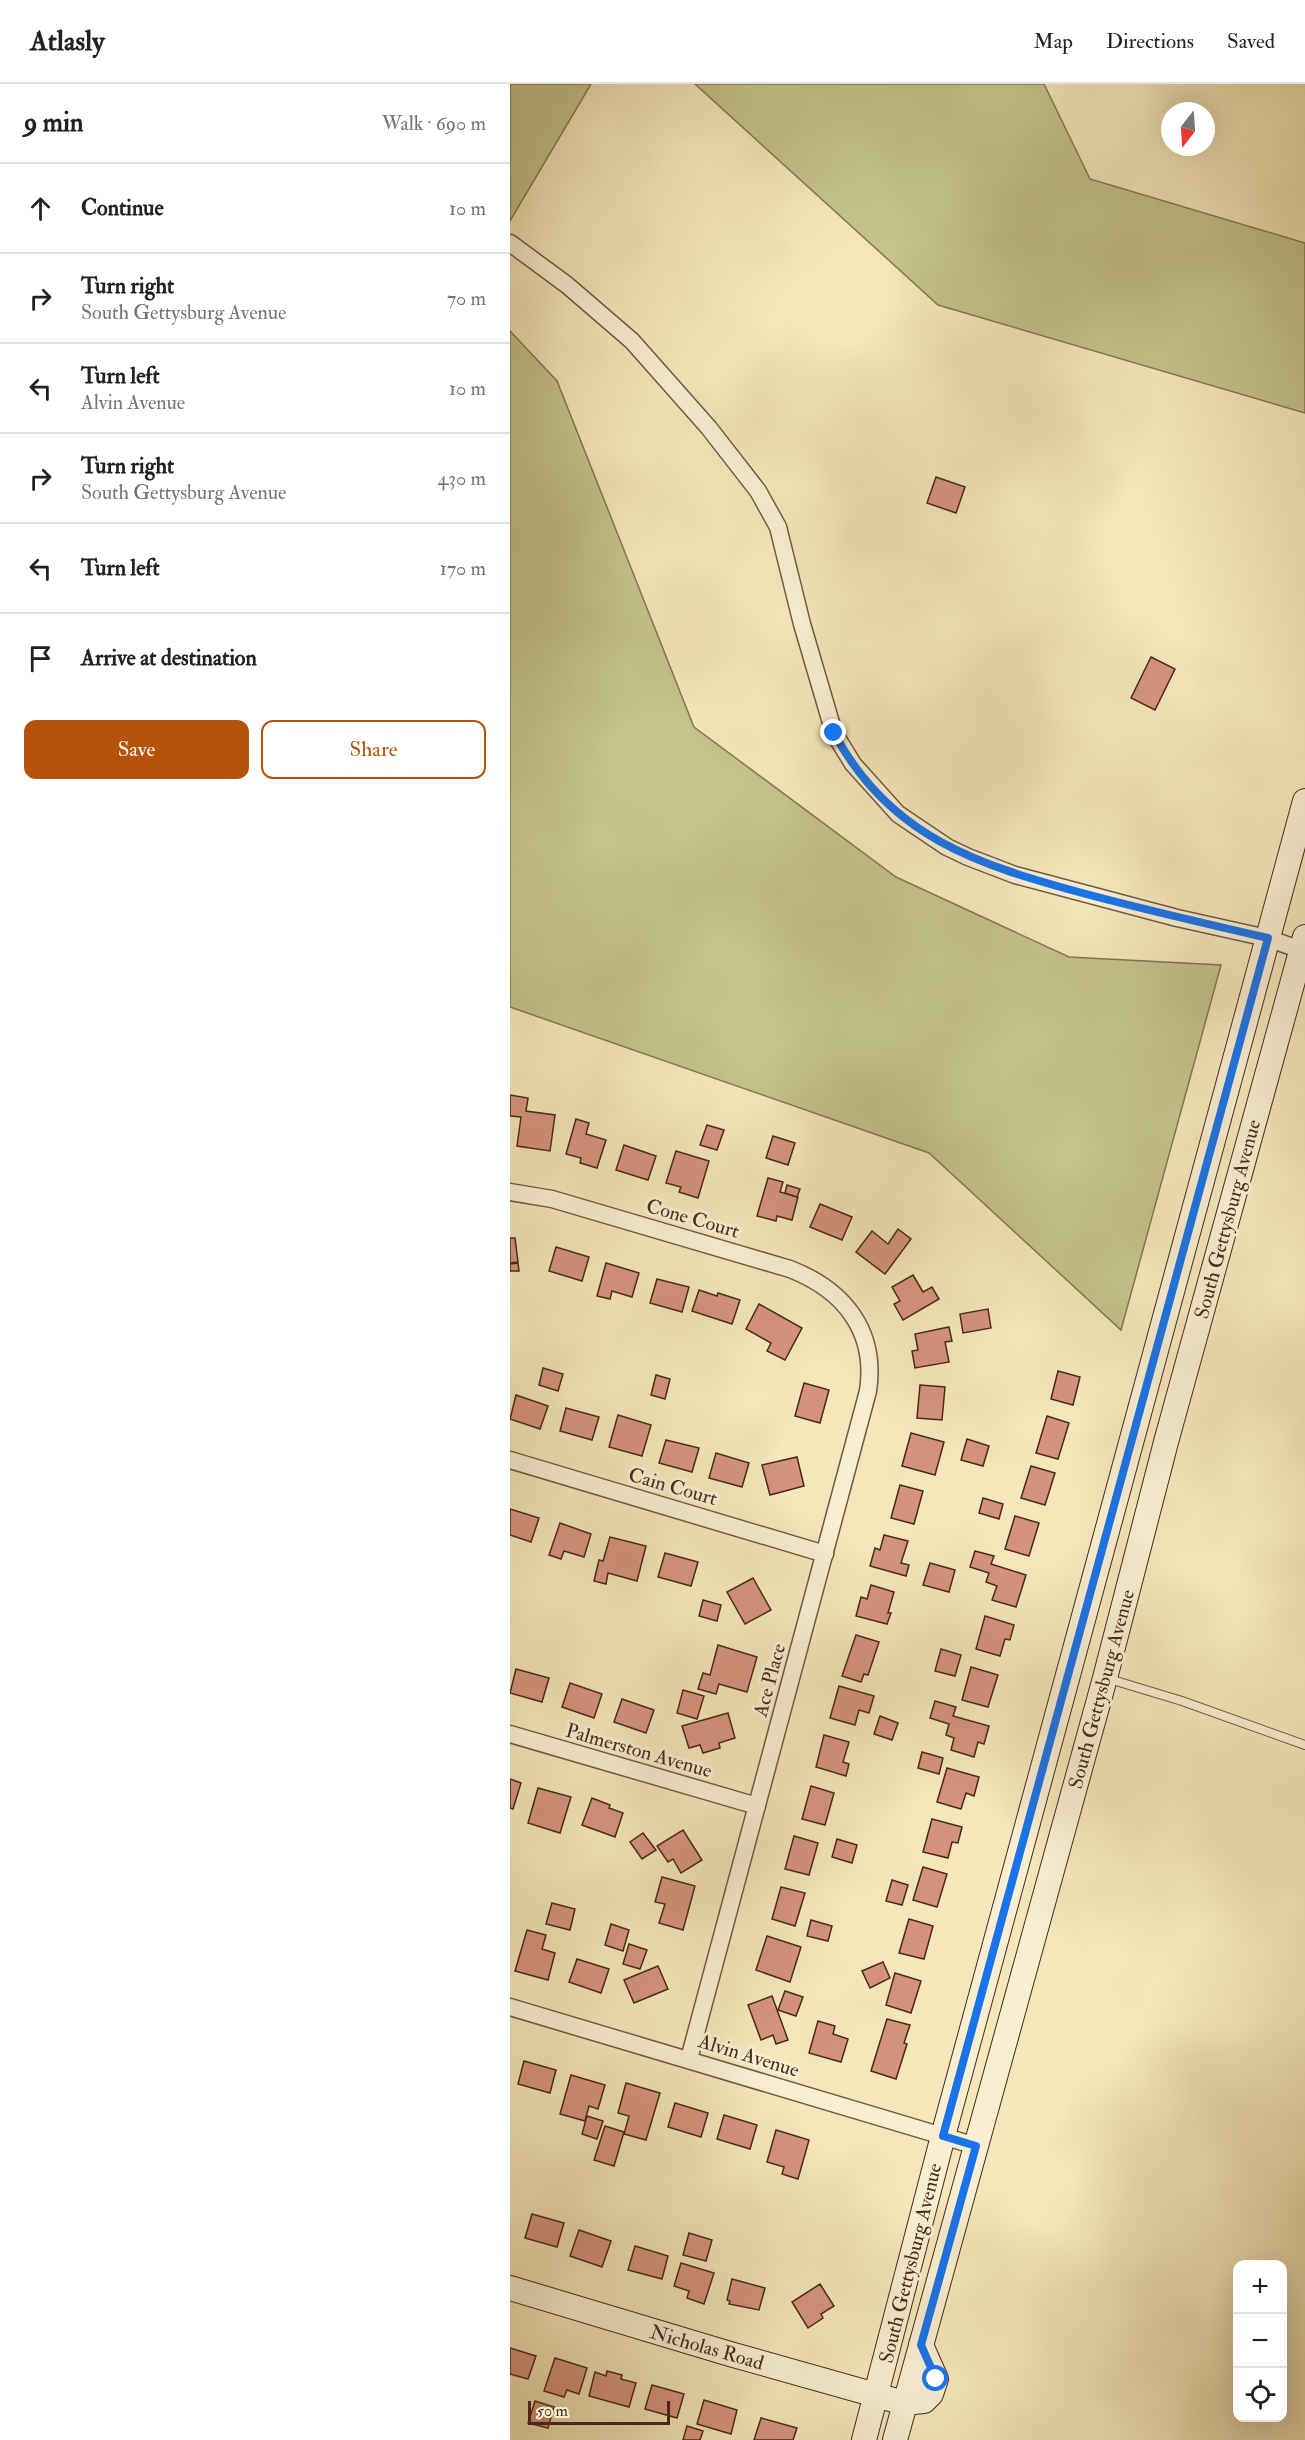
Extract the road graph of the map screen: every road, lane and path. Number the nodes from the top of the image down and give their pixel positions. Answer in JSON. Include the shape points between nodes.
{"nodes":[{"id":1,"x":510,"y":243,"type":"edge"},
{"id":2,"x":1305,"y":801,"type":"edge"},
{"id":3,"x":1268,"y":938,"type":"junction"},
{"id":4,"x":1304,"y":946,"type":"edge"},
{"id":5,"x":510,"y":1192,"type":"edge"},
{"id":6,"x":851,"y":1312,"type":"joint"},
{"id":7,"x":510,"y":1460,"type":"edge"},
{"id":8,"x":825,"y":1554,"type":"junction"},
{"id":9,"x":1105,"y":1678,"type":"junction"},
{"id":10,"x":510,"y":1734,"type":"edge"},
{"id":11,"x":1305,"y":1745,"type":"edge"},
{"id":12,"x":757,"y":1806,"type":"junction"},
{"id":13,"x":510,"y":2007,"type":"edge"},
{"id":14,"x":690,"y":2059,"type":"junction"},
{"id":15,"x":943,"y":2136,"type":"junction"},
{"id":16,"x":976,"y":2146,"type":"junction"},
{"id":17,"x":510,"y":2288,"type":"edge"},
{"id":18,"x":876,"y":2395,"type":"junction"},
{"id":19,"x":904,"y":2403,"type":"junction"},
{"id":20,"x":864,"y":2440,"type":"edge"},
{"id":21,"x":895,"y":2440,"type":"edge"}],
"edges":[{"from":1,"to":3,"type":"street","via":[[632,341],[709,428],[758,491],[778,527],[834,733],[853,764],[898,814],[947,847],[1015,875]]},
{"from":2,"to":3,"type":"main road","name":"South Gettysburg Avenue"},
{"from":3,"to":4,"type":"street"},
{"from":3,"to":15,"type":"main road","name":"South Gettysburg Avenue"},
{"from":4,"to":9,"type":"main road","name":"South Gettysburg Avenue","via":[[1166,1442]]},
{"from":5,"to":6,"type":"street","name":"Cone Court","via":[[552,1199],[790,1269],[821,1283]]},
{"from":6,"to":8,"type":"street","name":"Ace Place","via":[[866,1340],[870,1378]]},
{"from":7,"to":8,"type":"street","name":"Cain Court"},
{"from":8,"to":12,"type":"street","name":"Ace Place"},
{"from":9,"to":11,"type":"lane"},
{"from":9,"to":16,"type":"main road","name":"South Gettysburg Avenue"},
{"from":10,"to":12,"type":"street","name":"Palmerston Avenue"},
{"from":12,"to":14,"type":"street","name":"Ace Place"},
{"from":13,"to":14,"type":"street","name":"Alvin Avenue"},
{"from":14,"to":15,"type":"street","name":"Alvin Avenue"},
{"from":15,"to":16,"type":"street","name":"Alvin Avenue"},
{"from":15,"to":18,"type":"main road","name":"South Gettysburg Avenue"},
{"from":16,"to":19,"type":"main road","name":"South Gettysburg Avenue","via":[[921,2345],[936,2379],[924,2402]]},
{"from":17,"to":18,"type":"main road","name":"Nicholas Road"},
{"from":18,"to":19,"type":"main road","name":"Nicholas Road"},
{"from":18,"to":20,"type":"main road","name":"South Gettysburg Avenue"},
{"from":19,"to":21,"type":"main road"}]}
